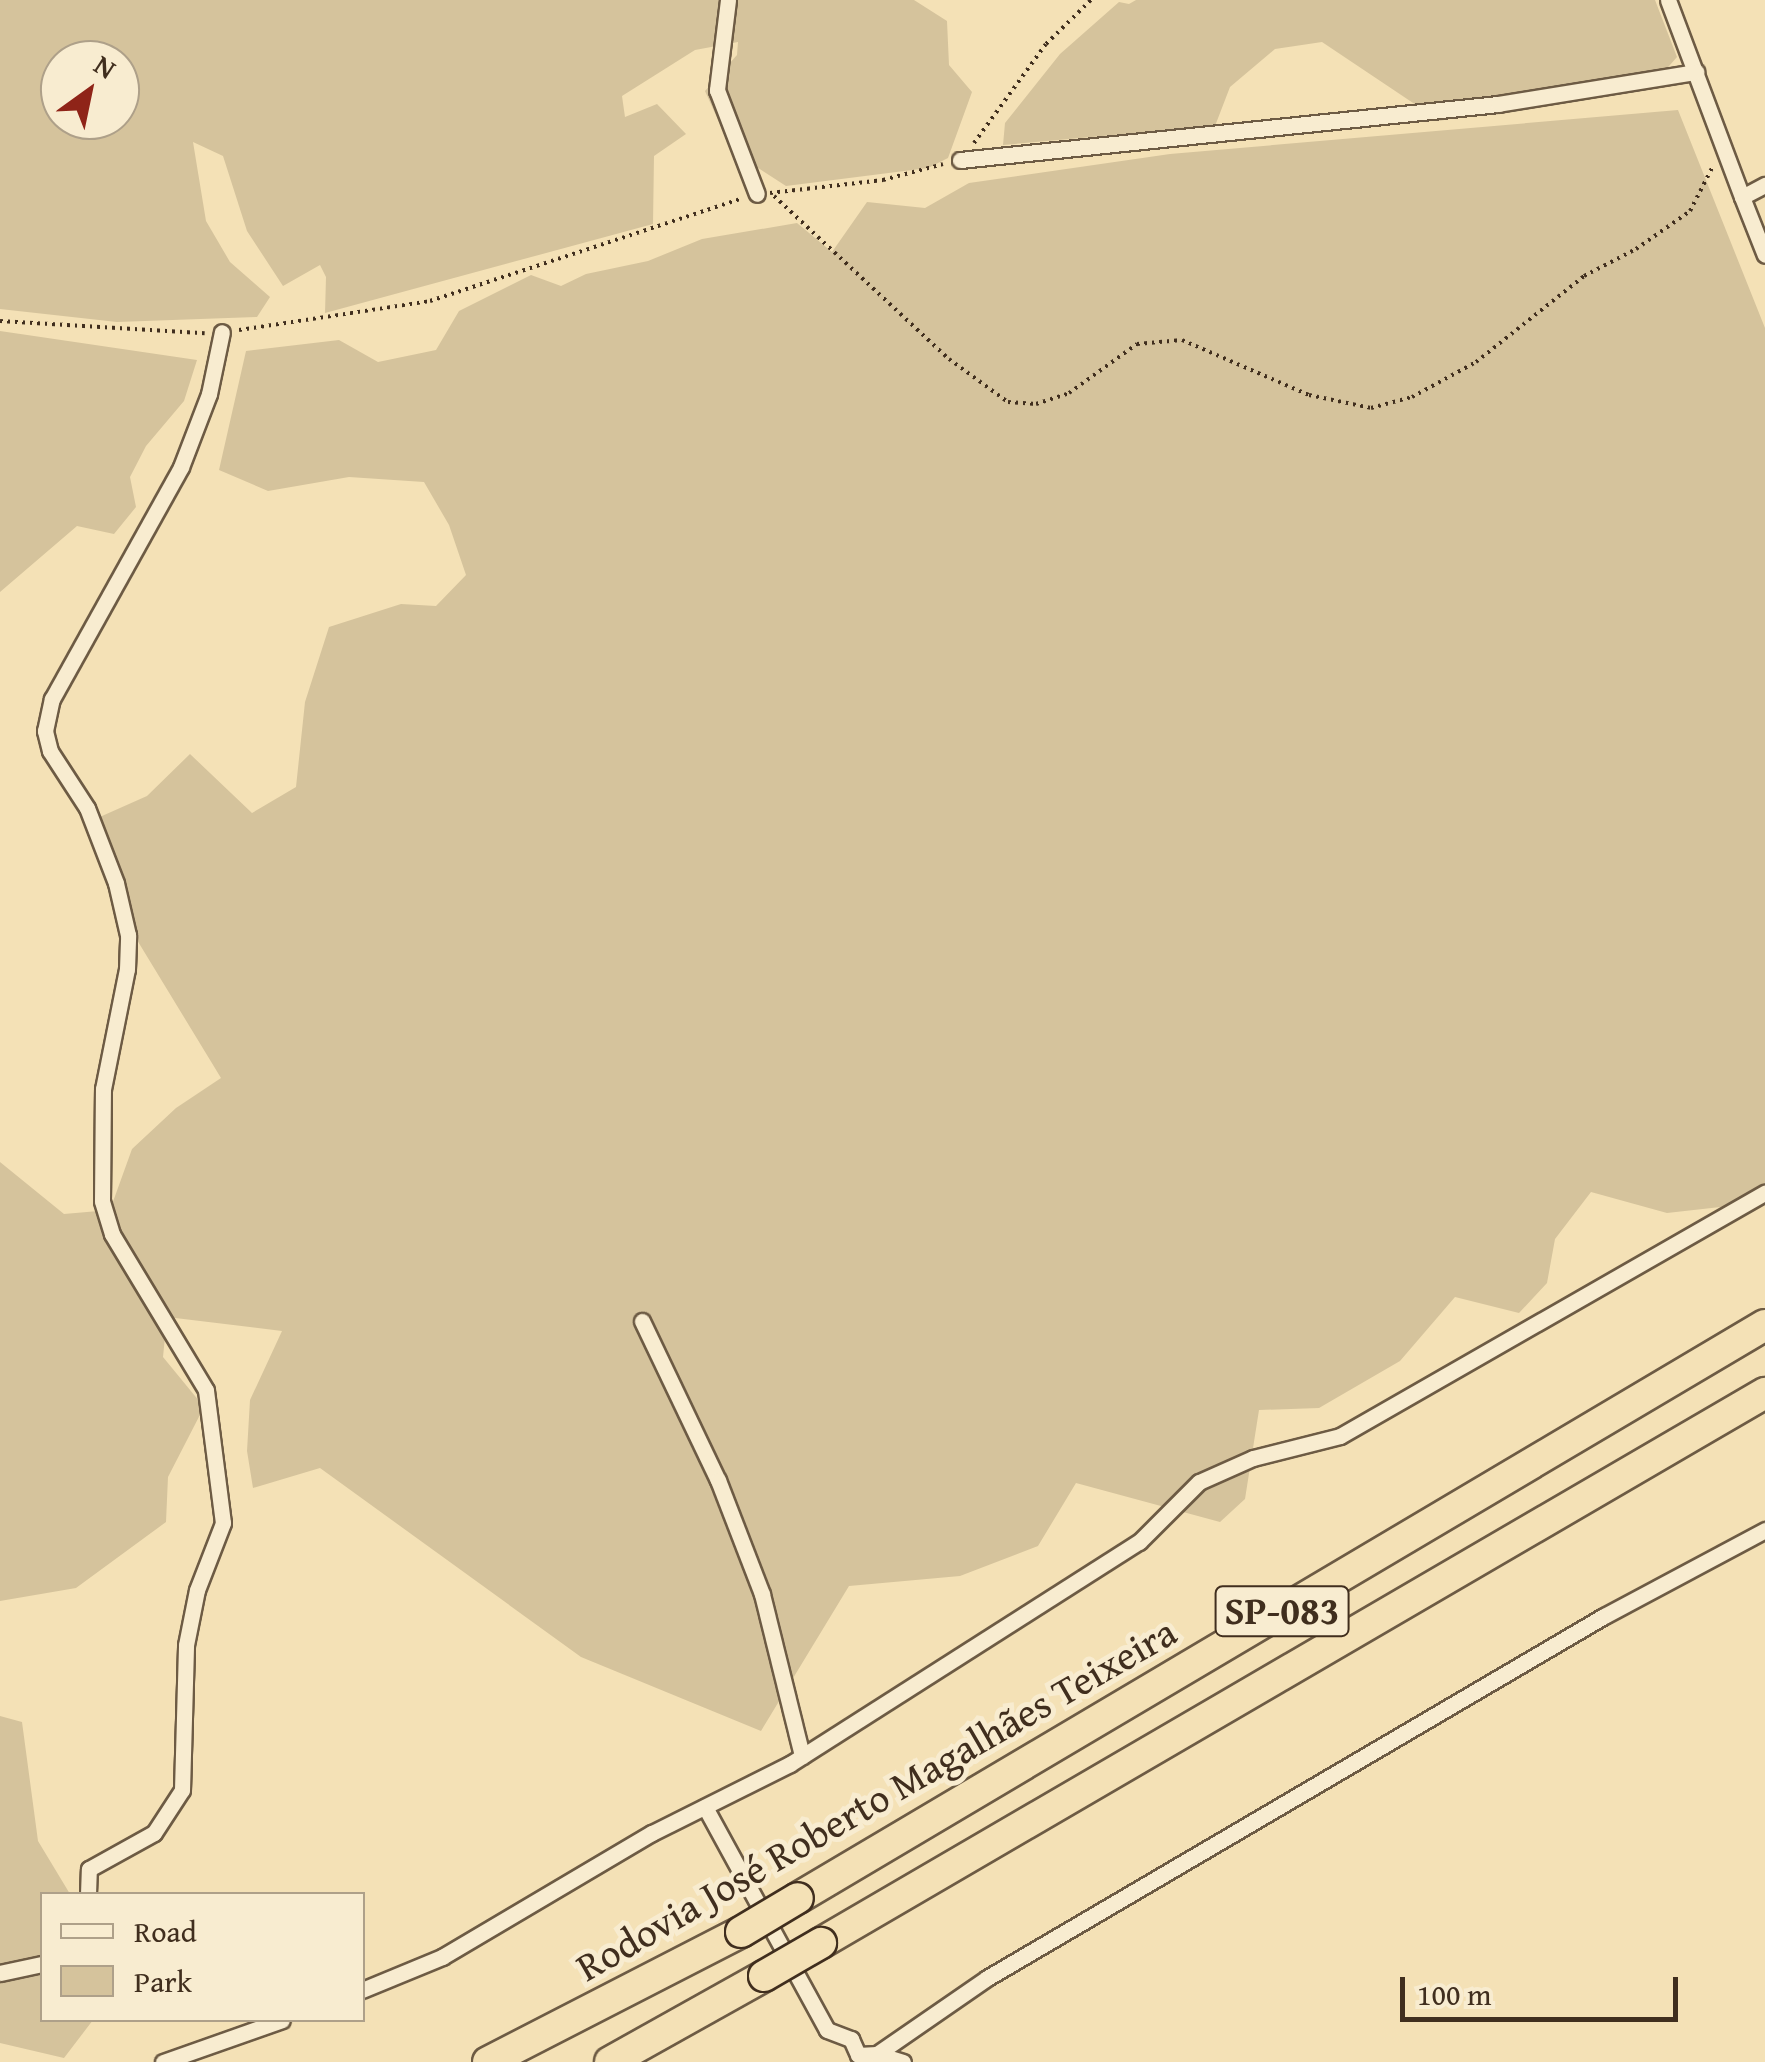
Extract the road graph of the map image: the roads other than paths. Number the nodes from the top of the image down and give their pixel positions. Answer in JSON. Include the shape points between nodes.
{"nodes":[{"id":1,"x":728,"y":0,"type":"edge"},
{"id":2,"x":1668,"y":0,"type":"edge"},
{"id":3,"x":1696,"y":72,"type":"junction"},
{"id":4,"x":960,"y":160,"type":"road end"},
{"id":5,"x":1765,"y":185,"type":"edge"},
{"id":6,"x":764,"y":194,"type":"road end"},
{"id":7,"x":1742,"y":197,"type":"junction"},
{"id":8,"x":1765,"y":255,"type":"edge"},
{"id":9,"x":222,"y":332,"type":"road end"},
{"id":10,"x":1765,"y":1193,"type":"edge"},
{"id":11,"x":642,"y":1321,"type":"dead end"},
{"id":12,"x":1765,"y":1325,"type":"edge"},
{"id":13,"x":1765,"y":1393,"type":"edge"},
{"id":14,"x":1765,"y":1530,"type":"edge"},
{"id":15,"x":802,"y":1756,"type":"junction"},
{"id":16,"x":705,"y":1807,"type":"junction"},
{"id":17,"x":88,"y":1892,"type":"edge"},
{"id":18,"x":40,"y":1964,"type":"edge"},
{"id":19,"x":0,"y":1973,"type":"edge"},
{"id":20,"x":365,"y":1989,"type":"edge"},
{"id":21,"x":276,"y":2022,"type":"edge"},
{"id":22,"x":876,"y":2054,"type":"junction"},
{"id":23,"x":163,"y":2062,"type":"edge"},
{"id":24,"x":488,"y":2062,"type":"edge"},
{"id":25,"x":610,"y":2062,"type":"edge"},
{"id":26,"x":903,"y":2062,"type":"edge"}],
"edges":[{"from":1,"to":6,"type":"street","via":[[717,90]]},
{"from":2,"to":3,"type":"street"},
{"from":3,"to":4,"type":"street","via":[[1498,104]]},
{"from":3,"to":7,"type":"street"},
{"from":5,"to":7,"type":"street"},
{"from":7,"to":8,"type":"street"},
{"from":9,"to":17,"type":"street","via":[[209,394],[182,467],[52,699],[45,731],[50,751],[87,808],[128,935],[102,1089],[102,1201],[112,1234],[206,1390],[224,1524],[196,1590],[186,1645],[182,1790],[154,1833],[89,1868]]},
{"from":10,"to":15,"type":"street","via":[[1340,1436],[1253,1458],[1200,1482],[1139,1542]]},
{"from":11,"to":15,"type":"street","via":[[718,1480],[762,1594]]},
{"from":12,"to":24,"type":"highway","name":"Rodovia José Roberto Magalhães Teixeira","number":"SP-083","bridge":true,"via":[[741,1932]]},
{"from":13,"to":25,"type":"highway","number":"SP-083","bridge":true},
{"from":14,"to":22,"type":"street","via":[[1604,1616],[987,1978]]},
{"from":15,"to":16,"type":"street"},
{"from":16,"to":20,"type":"street","via":[[442,1957]]},
{"from":16,"to":22,"type":"street","via":[[827,2030],[851,2039],[858,2055]]},
{"from":18,"to":19,"type":"street"},
{"from":21,"to":23,"type":"street"},
{"from":22,"to":26,"type":"street"}]}
